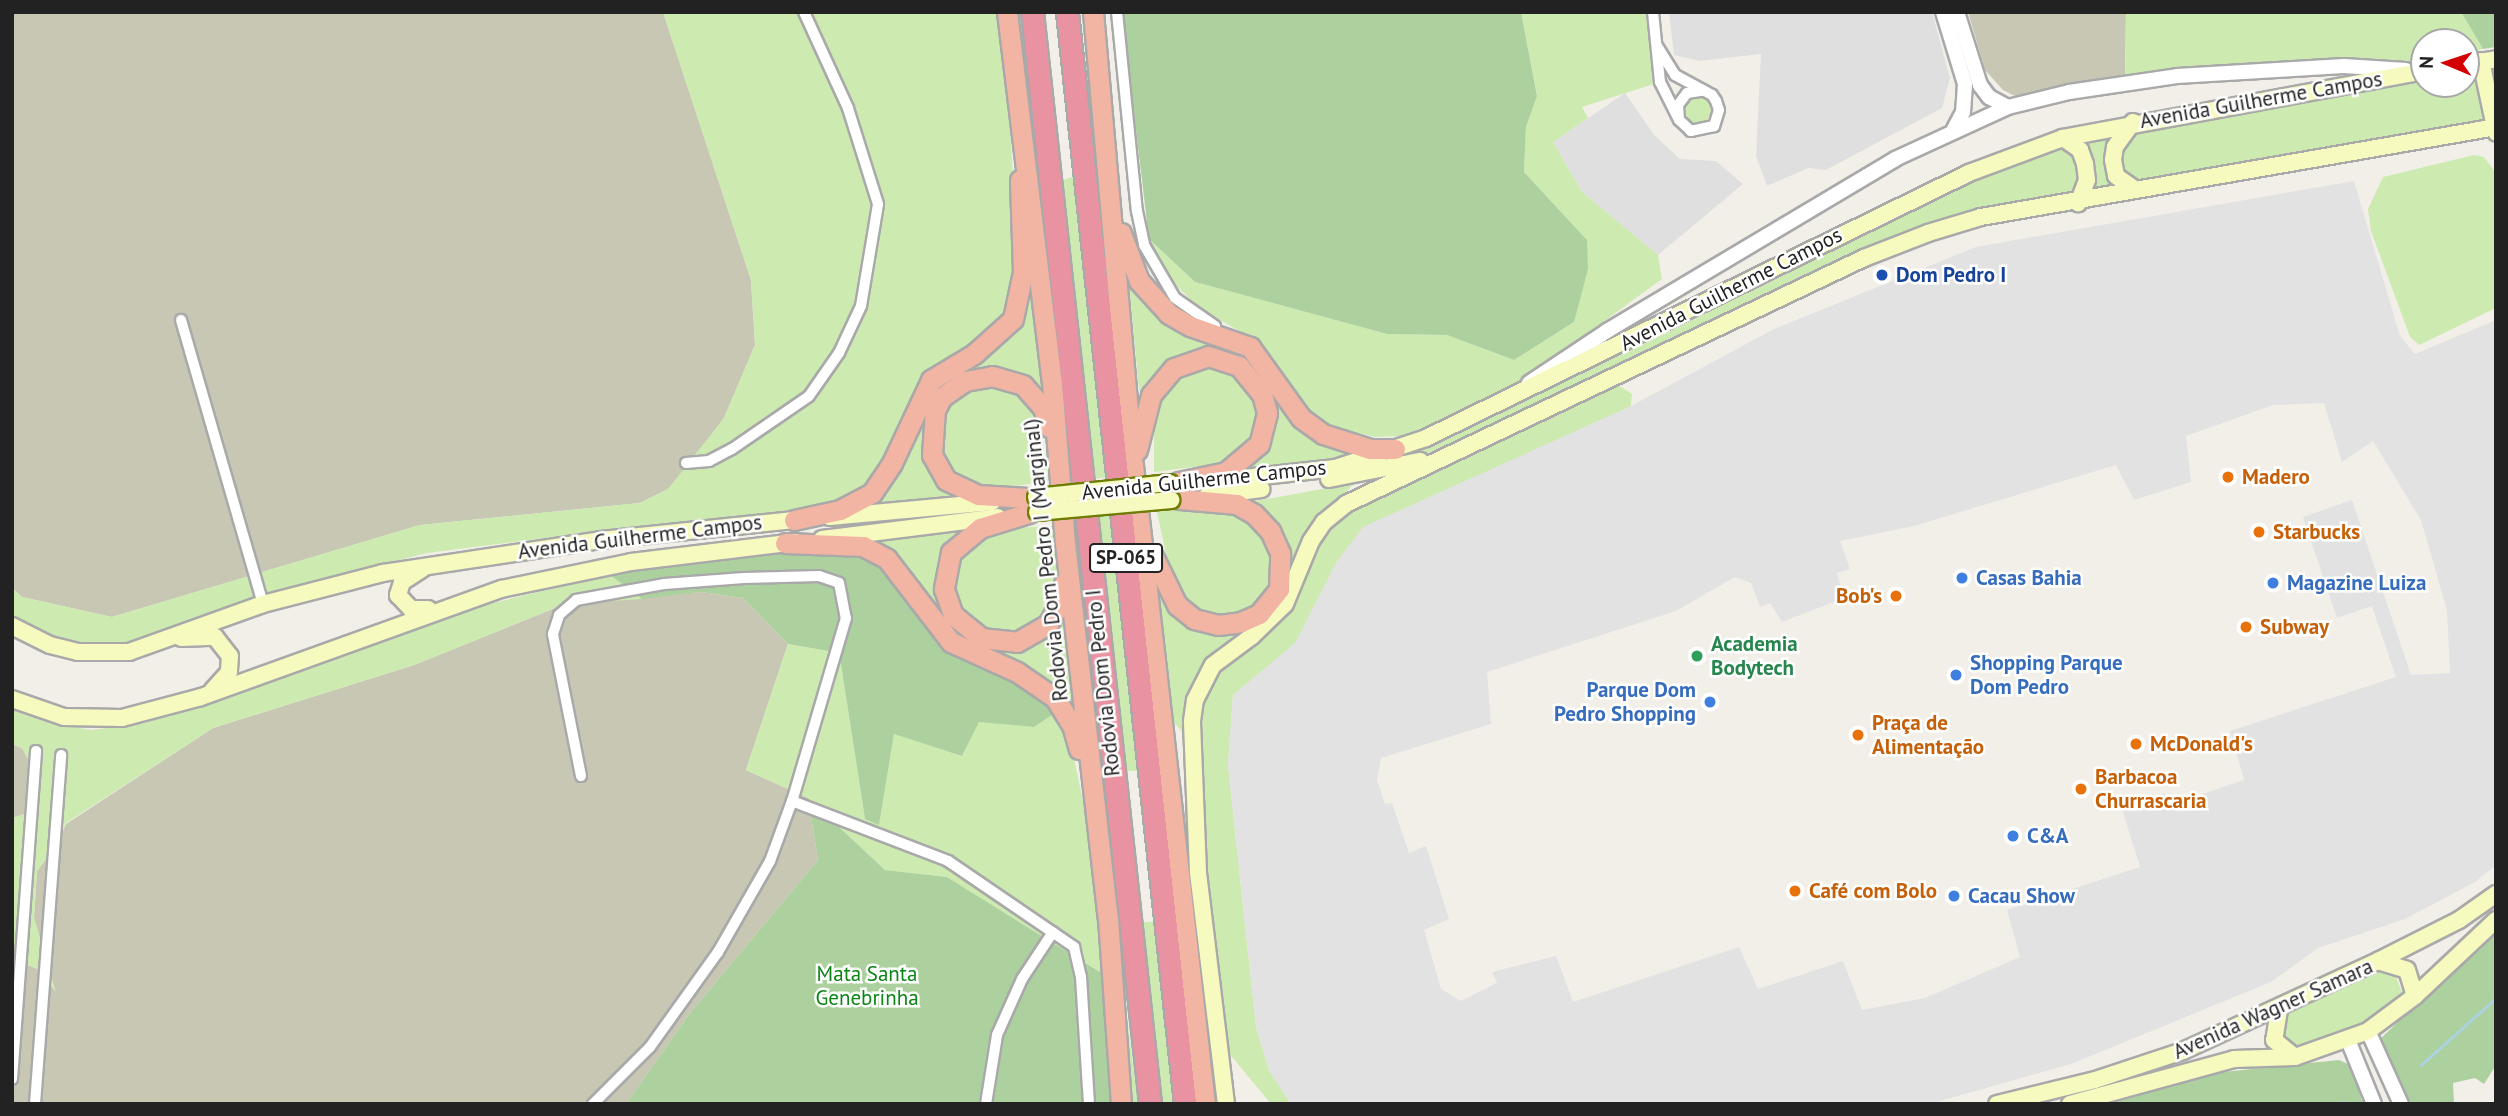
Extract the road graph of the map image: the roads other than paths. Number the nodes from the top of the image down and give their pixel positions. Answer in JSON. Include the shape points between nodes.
{"nodes":[{"id":1,"x":804,"y":12,"type":"edge"},
{"id":2,"x":1007,"y":12,"type":"edge"},
{"id":3,"x":1032,"y":12,"type":"edge"},
{"id":4,"x":1067,"y":12,"type":"edge"},
{"id":5,"x":1093,"y":12,"type":"edge"},
{"id":6,"x":1117,"y":12,"type":"edge"},
{"id":7,"x":1653,"y":12,"type":"edge"},
{"id":8,"x":1943,"y":12,"type":"edge"},
{"id":9,"x":1956,"y":12,"type":"edge"},
{"id":10,"x":1657,"y":46,"type":"junction"},
{"id":11,"x":2481,"y":61,"type":"edge"},
{"id":12,"x":2410,"y":70,"type":"edge"},
{"id":13,"x":2410,"y":73,"type":"edge"},
{"id":14,"x":1702,"y":91,"type":"junction"},
{"id":15,"x":1021,"y":105,"type":"junction"},
{"id":16,"x":2008,"y":107,"type":"junction"},
{"id":17,"x":1679,"y":120,"type":"junction"},
{"id":18,"x":2133,"y":122,"type":"junction"},
{"id":19,"x":1954,"y":129,"type":"junction"},
{"id":20,"x":2495,"y":129,"type":"edge"},
{"id":21,"x":2063,"y":138,"type":"junction"},
{"id":22,"x":1108,"y":168,"type":"junction"},
{"id":23,"x":2136,"y":190,"type":"junction"},
{"id":24,"x":2078,"y":203,"type":"junction"},
{"id":25,"x":181,"y":320,"type":"dead end"},
{"id":26,"x":1250,"y":347,"type":"junction"},
{"id":27,"x":1502,"y":404,"type":"junction"},
{"id":28,"x":1472,"y":443,"type":"junction"},
{"id":29,"x":1395,"y":449,"type":"junction"},
{"id":30,"x":686,"y":463,"type":"dead end"},
{"id":31,"x":1133,"y":464,"type":"junction"},
{"id":32,"x":1058,"y":467,"type":"junction"},
{"id":33,"x":1175,"y":491,"type":"junction"},
{"id":34,"x":1033,"y":505,"type":"junction"},
{"id":35,"x":1141,"y":512,"type":"junction"},
{"id":36,"x":794,"y":520,"type":"junction"},
{"id":37,"x":785,"y":543,"type":"junction"},
{"id":38,"x":1065,"y":543,"type":"junction"},
{"id":39,"x":451,"y":561,"type":"junction"},
{"id":40,"x":263,"y":604,"type":"junction"},
{"id":41,"x":447,"y":606,"type":"junction"},
{"id":42,"x":12,"y":625,"type":"edge"},
{"id":43,"x":162,"y":641,"type":"junction"},
{"id":44,"x":201,"y":697,"type":"junction"},
{"id":45,"x":12,"y":699,"type":"edge"},
{"id":46,"x":36,"y":751,"type":"dead end"},
{"id":47,"x":61,"y":755,"type":"dead end"},
{"id":48,"x":581,"y":776,"type":"dead end"},
{"id":49,"x":792,"y":800,"type":"junction"},
{"id":50,"x":2496,"y":894,"type":"edge"},
{"id":51,"x":1108,"y":918,"type":"junction"},
{"id":52,"x":2496,"y":920,"type":"edge"},
{"id":53,"x":1053,"y":932,"type":"junction"},
{"id":54,"x":2378,"y":961,"type":"junction"},
{"id":55,"x":2415,"y":996,"type":"junction"},
{"id":56,"x":2279,"y":1010,"type":"junction"},
{"id":57,"x":2368,"y":1031,"type":"junction"},
{"id":58,"x":2348,"y":1040,"type":"junction"},
{"id":59,"x":2295,"y":1056,"type":"junction"},
{"id":60,"x":12,"y":1079,"type":"edge"},
{"id":61,"x":35,"y":1104,"type":"edge"},
{"id":62,"x":593,"y":1104,"type":"edge"},
{"id":63,"x":985,"y":1104,"type":"edge"},
{"id":64,"x":1089,"y":1104,"type":"edge"},
{"id":65,"x":1121,"y":1104,"type":"edge"},
{"id":66,"x":1147,"y":1104,"type":"edge"},
{"id":67,"x":1185,"y":1104,"type":"edge"},
{"id":68,"x":1205,"y":1104,"type":"edge"},
{"id":69,"x":1226,"y":1104,"type":"edge"},
{"id":70,"x":1997,"y":1104,"type":"edge"},
{"id":71,"x":2070,"y":1104,"type":"edge"},
{"id":72,"x":2374,"y":1104,"type":"edge"},
{"id":73,"x":2400,"y":1104,"type":"edge"}],
"edges":[{"from":1,"to":30,"type":"street","via":[[848,108],[878,204],[861,306],[839,353],[809,397],[732,449],[709,461]]},
{"from":2,"to":15,"type":"highway","name":"Rodovia Dom Pedro I (Marginal)","number":"SP-065"},
{"from":3,"to":66,"type":"highway","name":"Rodovia Dom Pedro I","number":"SP-065"},
{"from":4,"to":67,"type":"highway","name":"Rodovia Dom Pedro I","number":"SP-065"},
{"from":5,"to":22,"type":"highway","number":"SP-065"},
{"from":6,"to":26,"type":"street","via":[[1136,211],[1144,245],[1164,285],[1186,309]]},
{"from":7,"to":10,"type":"street"},
{"from":8,"to":19,"type":"street","via":[[1965,84],[1963,112]]},
{"from":9,"to":16,"type":"street","via":[[1980,85],[1989,97]]},
{"from":10,"to":14,"type":"street","via":[[1675,75]]},
{"from":10,"to":17,"type":"street","via":[[1663,93]]},
{"from":11,"to":20,"type":"main road"},
{"from":12,"to":16,"type":"street","via":[[2344,66],[2189,75],[2123,82]]},
{"from":13,"to":18,"type":"main road","name":"Avenida Guilherme Campos"},
{"from":14,"to":17,"type":"street","via":[[1682,98]]},
{"from":14,"to":17,"type":"street","via":[[1712,95],[1719,107],[1714,126],[1699,133]]},
{"from":15,"to":32,"type":"highway","name":"Rodovia Dom Pedro I (Marginal)","number":"SP-065"},
{"from":15,"to":36,"type":"highway","via":[[1023,272],[1013,319],[974,354],[931,380],[892,463],[872,493],[840,510]]},
{"from":16,"to":19,"type":"street"},
{"from":18,"to":21,"type":"main road","name":"Avenida Guilherme Campos"},
{"from":18,"to":23,"type":"main road","via":[[2115,147],[2113,160],[2116,176]]},
{"from":19,"to":27,"type":"street","via":[[1895,159],[1606,331]]},
{"from":20,"to":23,"type":"main road","name":"Avenida Guilherme Campos"},
{"from":21,"to":24,"type":"main road","via":[[2080,150],[2085,164],[2087,180]]},
{"from":21,"to":27,"type":"main road","name":"Avenida Guilherme Campos","via":[[1969,173]]},
{"from":22,"to":26,"type":"highway","via":[[1126,255],[1151,298],[1190,326]]},
{"from":22,"to":31,"type":"highway","number":"SP-065"},
{"from":23,"to":24,"type":"main road","name":"Avenida Guilherme Campos"},
{"from":24,"to":28,"type":"main road","name":"Avenida Guilherme Campos","via":[[1981,217],[1877,253]]},
{"from":25,"to":40,"type":"street"},
{"from":26,"to":29,"type":"highway","via":[[1301,418],[1323,434],[1370,449]]},
{"from":27,"to":29,"type":"main road","name":"Avenida Guilherme Campos"},
{"from":28,"to":33,"type":"main road","name":"Avenida Guilherme Campos","via":[[1413,463]]},
{"from":28,"to":69,"type":"main road","name":"Avenida Guilherme Campos","via":[[1374,489],[1324,522],[1311,541],[1285,604],[1213,664],[1202,679],[1192,721],[1198,872]]},
{"from":29,"to":33,"type":"main road","name":"Avenida Guilherme Campos","via":[[1335,468]]},
{"from":31,"to":33,"type":"highway","via":[[1151,395],[1160,381],[1189,359],[1224,359],[1254,379],[1267,413],[1265,430],[1259,444],[1226,472]]},
{"from":31,"to":35,"type":"highway","number":"SP-065"},
{"from":32,"to":34,"type":"highway","via":[[1043,408],[1023,385],[1005,377],[977,376],[942,397],[929,440],[946,480],[978,495]]},
{"from":32,"to":38,"type":"highway","name":"Rodovia Dom Pedro I (Marginal)","number":"SP-065"},
{"from":33,"to":34,"type":"main road","name":"Avenida Guilherme Campos","bridge":true},
{"from":33,"to":35,"type":"highway","via":[[1237,504],[1270,531],[1280,553],[1282,573],[1274,596],[1259,614],[1217,625],[1194,619],[1177,605],[1157,567]]},
{"from":34,"to":36,"type":"main road","name":"Avenida Guilherme Campos"},
{"from":34,"to":37,"type":"main road","name":"Avenida Guilherme Campos"},
{"from":34,"to":38,"type":"highway","via":[[980,528],[951,552],[944,589],[953,615],[981,638],[1017,642],[1048,624],[1062,599]]},
{"from":35,"to":68,"type":"highway","number":"SP-065"},
{"from":36,"to":39,"type":"main road","name":"Avenida Guilherme Campos"},
{"from":37,"to":41,"type":"main road","name":"Avenida Guilherme Campos","via":[[589,569]]},
{"from":37,"to":51,"type":"highway","via":[[842,542],[873,550],[897,568],[951,642],[1030,679],[1063,708],[1079,749]]},
{"from":38,"to":51,"type":"highway","name":"Rodovia Dom Pedro I (Marginal)","number":"SP-065"},
{"from":39,"to":40,"type":"main road","name":"Avenida Guilherme Campos","via":[[325,585]]},
{"from":39,"to":41,"type":"main road","via":[[415,571],[402,582],[398,595],[411,609]]},
{"from":40,"to":43,"type":"main road","name":"Avenida Guilherme Campos"},
{"from":41,"to":44,"type":"main road","name":"Avenida Guilherme Campos"},
{"from":42,"to":43,"type":"main road","name":"Avenida Guilherme Campos","via":[[50,645],[78,652],[111,654]]},
{"from":43,"to":44,"type":"main road","via":[[215,637],[223,644],[230,656],[229,672]]},
{"from":44,"to":45,"type":"main road","name":"Avenida Guilherme Campos","via":[[122,718],[93,720],[52,714]]},
{"from":46,"to":60,"type":"street"},
{"from":47,"to":61,"type":"street"},
{"from":48,"to":49,"type":"street","via":[[553,634],[559,615],[576,600],[664,584],[819,576],[839,583],[846,618]]},
{"from":49,"to":53,"type":"street","via":[[948,861]]},
{"from":49,"to":62,"type":"street","via":[[770,861],[718,952],[650,1047]]},
{"from":50,"to":54,"type":"main road","name":"Avenida Wagner Samara","via":[[2459,920]]},
{"from":51,"to":65,"type":"highway","name":"Rodovia Dom Pedro I (Marginal)","number":"SP-065"},
{"from":52,"to":55,"type":"main road","name":"Avenida Wagner Samara"},
{"from":53,"to":63,"type":"street","via":[[1022,979],[997,1035]]},
{"from":53,"to":64,"type":"street","via":[[1074,947],[1081,977]]},
{"from":54,"to":55,"type":"main road","via":[[2407,970]]},
{"from":54,"to":56,"type":"main road","name":"Avenida Wagner Samara"},
{"from":55,"to":57,"type":"main road","name":"Avenida Wagner Samara"},
{"from":56,"to":59,"type":"main road","via":[[2274,1040]]},
{"from":56,"to":70,"type":"main road","name":"Avenida Wagner Samara","via":[[2183,1051],[2095,1080]]},
{"from":57,"to":58,"type":"main road","name":"Avenida Wagner Samara"},
{"from":57,"to":73,"type":"street"},
{"from":58,"to":59,"type":"main road","name":"Avenida Wagner Samara"},
{"from":58,"to":72,"type":"street"},
{"from":59,"to":71,"type":"main road","name":"Avenida Wagner Samara","via":[[2234,1059]]}]}
